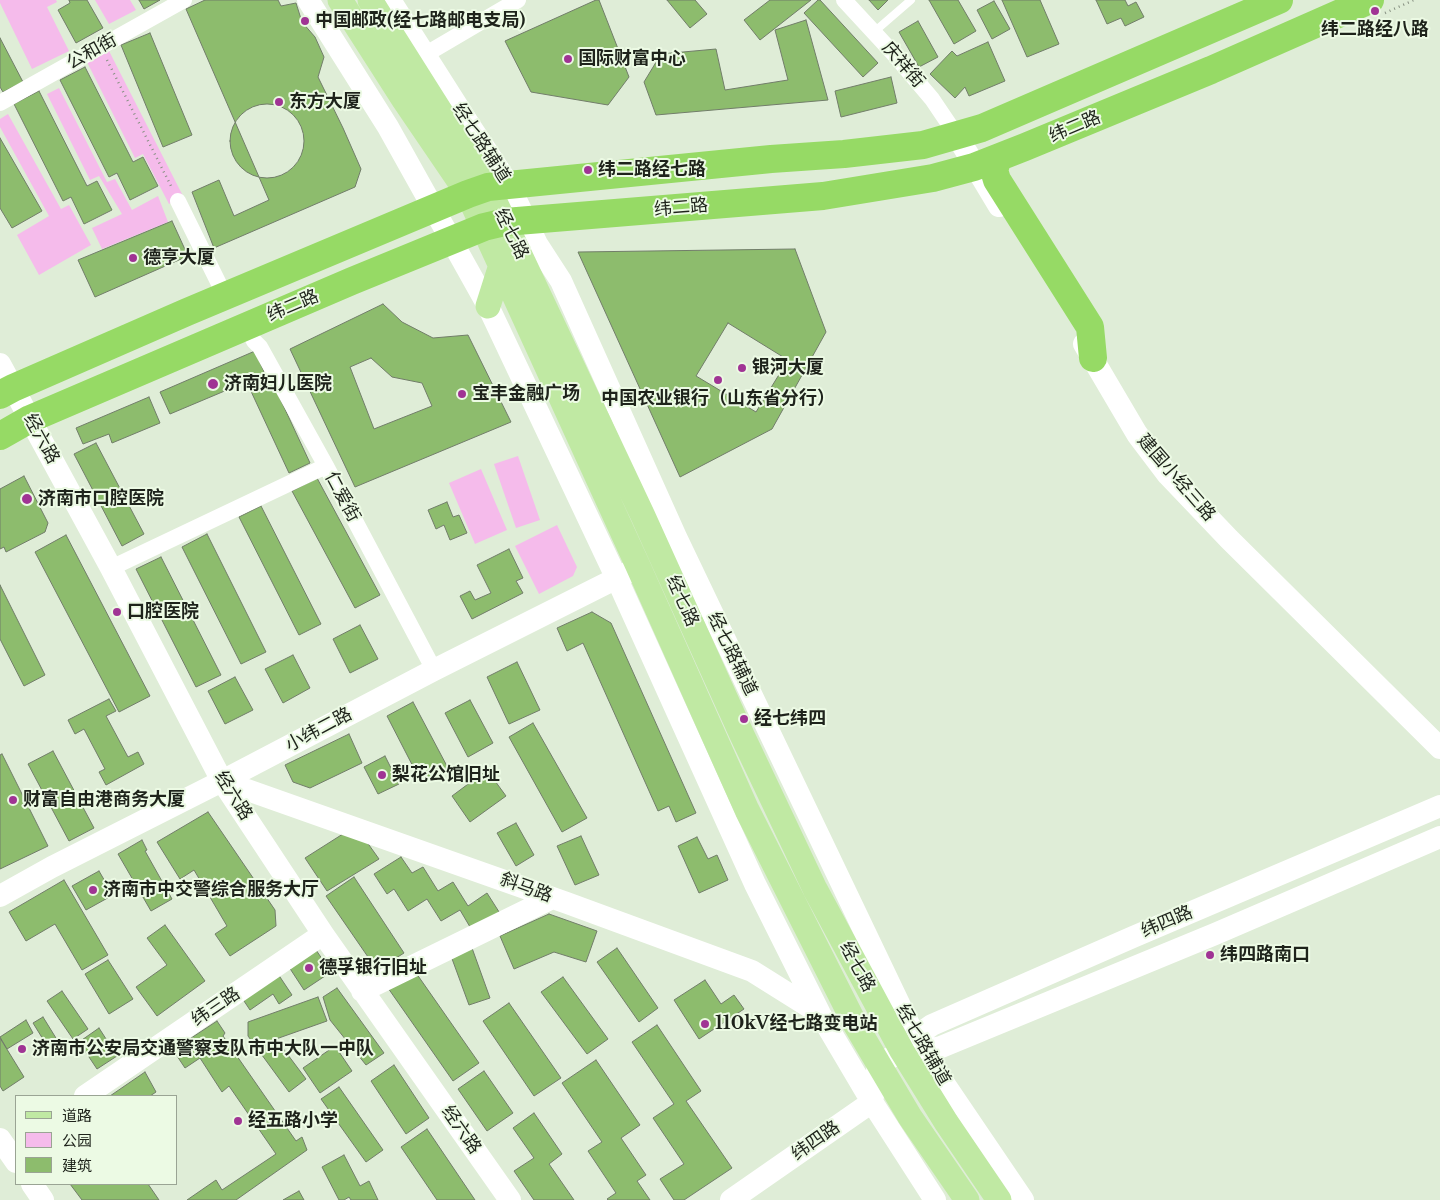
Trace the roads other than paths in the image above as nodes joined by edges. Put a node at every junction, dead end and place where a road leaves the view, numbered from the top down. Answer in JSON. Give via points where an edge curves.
{"nodes":[{"id":1,"x":184,"y":0,"type":"edge"},
{"id":2,"x":308,"y":0,"type":"edge"},
{"id":3,"x":340,"y":0,"type":"edge"},
{"id":4,"x":370,"y":0,"type":"edge"},
{"id":5,"x":390,"y":0,"type":"edge"},
{"id":6,"x":518,"y":0,"type":"edge"},
{"id":7,"x":844,"y":0,"type":"edge"},
{"id":8,"x":911,"y":0,"type":"edge"},
{"id":9,"x":1278,"y":0,"type":"edge"},
{"id":10,"x":1370,"y":0,"type":"edge"},
{"id":11,"x":874,"y":32,"type":"junction"},
{"id":12,"x":417,"y":59,"type":"junction"},
{"id":13,"x":0,"y":103,"type":"edge"},
{"id":14,"x":956,"y":136,"type":"junction"},
{"id":15,"x":986,"y":162,"type":"junction"},
{"id":16,"x":488,"y":189,"type":"junction"},
{"id":17,"x":178,"y":201,"type":"road end"},
{"id":18,"x":434,"y":208,"type":"junction"},
{"id":19,"x":505,"y":223,"type":"junction"},
{"id":20,"x":451,"y":241,"type":"junction"},
{"id":21,"x":501,"y":264,"type":"junction"},
{"id":22,"x":224,"y":296,"type":"junction"},
{"id":23,"x":488,"y":306,"type":"junction"},
{"id":24,"x":246,"y":326,"type":"junction"},
{"id":25,"x":1092,"y":358,"type":"joint"},
{"id":26,"x":4,"y":382,"type":"edge"},
{"id":27,"x":30,"y":419,"type":"junction"},
{"id":28,"x":0,"y":436,"type":"edge"},
{"id":29,"x":326,"y":466,"type":"junction"},
{"id":30,"x":647,"y":525,"type":"junction"},
{"id":31,"x":676,"y":537,"type":"junction"},
{"id":32,"x":638,"y":566,"type":"junction"},
{"id":33,"x":111,"y":568,"type":"junction"},
{"id":34,"x":617,"y":579,"type":"junction"},
{"id":35,"x":434,"y":670,"type":"junction"},
{"id":36,"x":1440,"y":748,"type":"edge"},
{"id":37,"x":222,"y":781,"type":"junction"},
{"id":38,"x":1440,"y":806,"type":"edge"},
{"id":39,"x":1440,"y":836,"type":"edge"},
{"id":40,"x":0,"y":896,"type":"edge"},
{"id":41,"x":552,"y":898,"type":"junction"},
{"id":42,"x":323,"y":934,"type":"junction"},
{"id":43,"x":362,"y":991,"type":"junction"},
{"id":44,"x":820,"y":1014,"type":"junction"},
{"id":45,"x":913,"y":1046,"type":"junction"},
{"id":46,"x":878,"y":1064,"type":"junction"},
{"id":47,"x":86,"y":1095,"type":"edge"},
{"id":48,"x":872,"y":1102,"type":"junction"},
{"id":49,"x":33,"y":1185,"type":"edge"},
{"id":50,"x":43,"y":1200,"type":"edge"},
{"id":51,"x":510,"y":1200,"type":"edge"},
{"id":52,"x":731,"y":1200,"type":"edge"},
{"id":53,"x":935,"y":1200,"type":"edge"},
{"id":54,"x":967,"y":1200,"type":"edge"},
{"id":55,"x":999,"y":1200,"type":"edge"},
{"id":56,"x":1023,"y":1200,"type":"edge"}],
"edges":[{"from":1,"to":13,"type":"street","name":"公和街"},
{"from":2,"to":18,"type":"street","via":[[388,127]]},
{"from":3,"to":16,"type":"main road","name":"经七路","via":[[440,151]]},
{"from":4,"to":12,"type":"main road","name":"经七路"},
{"from":5,"to":12,"type":"street"},
{"from":6,"to":12,"type":"street"},
{"from":7,"to":11,"type":"street","name":"庆祥街"},
{"from":8,"to":11,"type":"lane"},
{"from":9,"to":14,"type":"highway","name":"纬二路","via":[[1035,106]]},
{"from":10,"to":15,"type":"highway","name":"纬二路","via":[[1212,70]]},
{"from":11,"to":14,"type":"street","name":"庆祥街","via":[[932,99]]},
{"from":12,"to":16,"type":"main road","name":"经七路","via":[[466,137]]},
{"from":14,"to":15,"type":"street"},
{"from":14,"to":16,"type":"highway","name":"纬二路","via":[[923,145],[844,154]]},
{"from":15,"to":19,"type":"highway","name":"纬二路","via":[[933,178],[823,196]]},
{"from":15,"to":25,"type":"highway","via":[[994,170],[1071,310],[1090,327]]},
{"from":16,"to":18,"type":"highway","name":"纬二路"},
{"from":16,"to":19,"type":"main road","name":"经七路"},
{"from":17,"to":22,"type":"street"},
{"from":18,"to":20,"type":"street"},
{"from":18,"to":22,"type":"highway","name":"纬二路"},
{"from":19,"to":20,"type":"highway","name":"纬二路"},
{"from":19,"to":21,"type":"main road","name":"经七路"},
{"from":19,"to":30,"type":"main road","name":"经七路"},
{"from":19,"to":31,"type":"street","name":"经七路辅道","via":[[538,244],[561,281]]},
{"from":20,"to":23,"type":"street"},
{"from":20,"to":24,"type":"highway","name":"纬二路"},
{"from":21,"to":23,"type":"main road"},
{"from":21,"to":32,"type":"main road","name":"经七路"},
{"from":22,"to":26,"type":"highway","name":"纬二路"},
{"from":23,"to":34,"type":"street"},
{"from":24,"to":27,"type":"highway","name":"纬二路"},
{"from":24,"to":29,"type":"street","name":"仁爱街"},
{"from":25,"to":36,"type":"street","name":"建国小经三路","via":[[1136,434],[1168,475],[1228,539]]},
{"from":26,"to":27,"type":"street","name":"经六路"},
{"from":27,"to":28,"type":"highway","name":"纬二路"},
{"from":27,"to":33,"type":"street","name":"经六路"},
{"from":29,"to":33,"type":"street"},
{"from":29,"to":35,"type":"street","name":"仁爱街"},
{"from":30,"to":31,"type":"main road"},
{"from":30,"to":45,"type":"main road","name":"经七路","via":[[815,889]]},
{"from":31,"to":45,"type":"street","name":"经七路辅道"},
{"from":32,"to":34,"type":"street","name":"小纬二路"},
{"from":32,"to":46,"type":"main road","name":"经七路","via":[[748,810]]},
{"from":33,"to":37,"type":"street","name":"经六路"},
{"from":34,"to":35,"type":"street","name":"小纬二路"},
{"from":34,"to":44,"type":"street","via":[[755,884]]},
{"from":35,"to":37,"type":"street","name":"小纬二路"},
{"from":37,"to":40,"type":"street","name":"小纬二路"},
{"from":37,"to":41,"type":"street","name":"斜马路"},
{"from":37,"to":42,"type":"street","name":"经六路"},
{"from":38,"to":45,"type":"street","name":"纬四路","via":[[958,1014],[932,1026]]},
{"from":39,"to":45,"type":"street","name":"纬四路","via":[[942,1047]]},
{"from":41,"to":43,"type":"street"},
{"from":41,"to":44,"type":"street","name":"斜马路","via":[[752,971]]},
{"from":42,"to":43,"type":"street","name":"经六路"},
{"from":42,"to":47,"type":"street","name":"纬三路"},
{"from":43,"to":51,"type":"street","name":"经六路"},
{"from":44,"to":48,"type":"street"},
{"from":45,"to":46,"type":"street","name":"纬四路"},
{"from":45,"to":55,"type":"main road","name":"经七路","via":[[946,1122]]},
{"from":45,"to":56,"type":"street","name":"经七路辅道"},
{"from":46,"to":48,"type":"street"},
{"from":46,"to":54,"type":"main road","name":"经七路"},
{"from":48,"to":52,"type":"street","name":"纬四路"},
{"from":48,"to":53,"type":"street"},
{"from":49,"to":50,"type":"street"}]}
